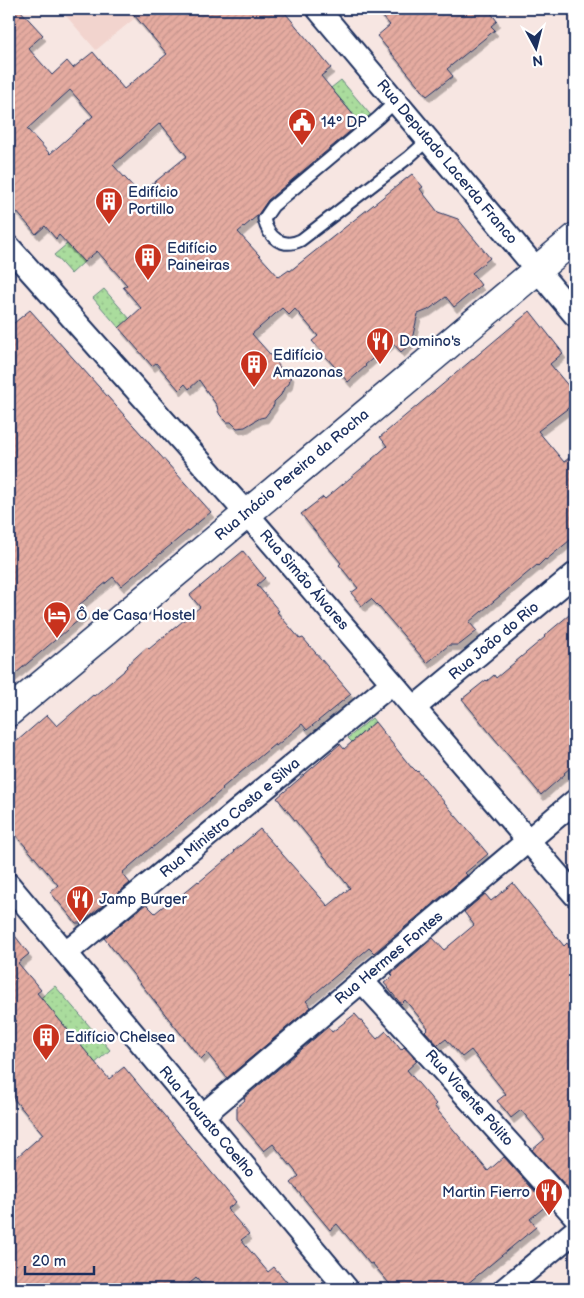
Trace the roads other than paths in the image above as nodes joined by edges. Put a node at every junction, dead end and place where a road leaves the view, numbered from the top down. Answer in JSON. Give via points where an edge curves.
{"nodes":[{"id":1,"x":318,"y":9,"type":"edge"},
{"id":2,"x":396,"y":101,"type":"junction"},
{"id":3,"x":428,"y":140,"type":"junction"},
{"id":4,"x":575,"y":238,"type":"edge"},
{"id":5,"x":9,"y":247,"type":"edge"},
{"id":6,"x":537,"y":269,"type":"junction"},
{"id":7,"x":575,"y":315,"type":"edge"},
{"id":8,"x":247,"y":514,"type":"junction"},
{"id":9,"x":575,"y":574,"type":"edge"},
{"id":10,"x":392,"y":683,"type":"junction"},
{"id":11,"x":414,"y":708,"type":"junction"},
{"id":12,"x":9,"y":712,"type":"edge"},
{"id":13,"x":575,"y":801,"type":"edge"},
{"id":14,"x":528,"y":840,"type":"junction"},
{"id":15,"x":9,"y":885,"type":"edge"},
{"id":16,"x":575,"y":895,"type":"edge"},
{"id":17,"x":66,"y":953,"type":"junction"},
{"id":18,"x":362,"y":981,"type":"junction"},
{"id":19,"x":202,"y":1116,"type":"junction"},
{"id":20,"x":575,"y":1216,"type":"edge"},
{"id":21,"x":575,"y":1231,"type":"edge"},
{"id":22,"x":347,"y":1289,"type":"edge"},
{"id":23,"x":505,"y":1289,"type":"edge"}],
"edges":[{"from":1,"to":2,"type":"street","name":"Rua Deputado Lacerda Franco"},
{"from":2,"to":3,"type":"street","name":"Rua Deputado Lacerda Franco"},
{"from":2,"to":3,"type":"lane","via":[[273,206],[264,219],[268,231],[279,242],[296,243]]},
{"from":3,"to":6,"type":"street","name":"Rua Deputado Lacerda Franco"},
{"from":4,"to":6,"type":"street","name":"Rua Inácio Pereira da Rocha"},
{"from":5,"to":8,"type":"street","name":"Rua Simão Álvares"},
{"from":6,"to":7,"type":"street","name":"Rua Deputado Lacerda Franco"},
{"from":6,"to":8,"type":"street","name":"Rua Inácio Pereira da Rocha"},
{"from":8,"to":10,"type":"street","name":"Rua Simão Álvares"},
{"from":8,"to":12,"type":"street","name":"Rua Inácio Pereira da Rocha"},
{"from":9,"to":11,"type":"street","name":"Rua João do Rio"},
{"from":10,"to":11,"type":"street","name":"Rua Simão Álvares"},
{"from":10,"to":17,"type":"street","name":"Rua Ministro Costa e Silva"},
{"from":11,"to":14,"type":"street","name":"Rua Simão Álvares"},
{"from":13,"to":14,"type":"street","name":"Rua Hermes Fontes"},
{"from":14,"to":16,"type":"street","name":"Rua Simão Álvares"},
{"from":14,"to":18,"type":"street","name":"Rua Hermes Fontes"},
{"from":15,"to":17,"type":"street","name":"Rua Mourato Coelho"},
{"from":17,"to":19,"type":"street","name":"Rua Mourato Coelho"},
{"from":18,"to":19,"type":"street","name":"Rua Hermes Fontes"},
{"from":18,"to":20,"type":"street","name":"Rua Vicente Pólito"},
{"from":19,"to":22,"type":"street","name":"Rua Mourato Coelho"},
{"from":21,"to":23,"type":"street"}]}
